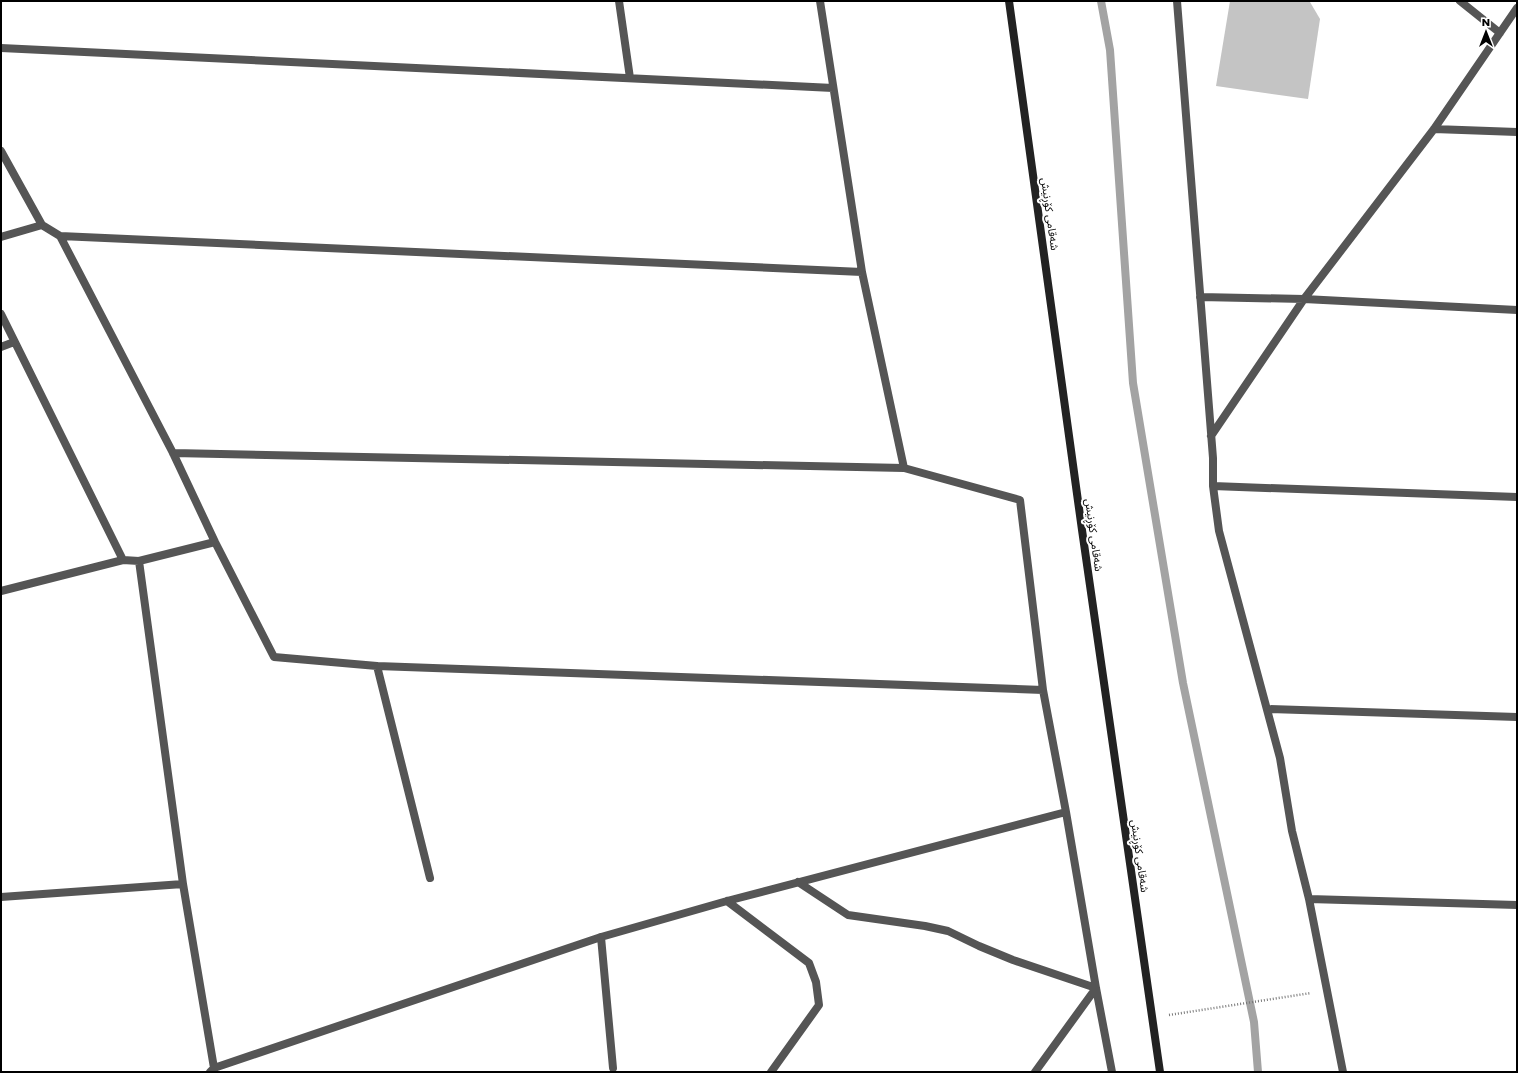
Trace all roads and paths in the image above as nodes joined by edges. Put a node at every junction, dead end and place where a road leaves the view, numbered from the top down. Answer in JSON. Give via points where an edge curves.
{"nodes":[{"id":1,"x":619,"y":1,"type":"edge"},
{"id":2,"x":820,"y":1,"type":"edge"},
{"id":3,"x":1009,"y":1,"type":"edge"},
{"id":4,"x":1177,"y":1,"type":"edge"},
{"id":5,"x":1460,"y":1,"type":"edge"},
{"id":6,"x":1517,"y":8,"type":"edge"},
{"id":7,"x":1500,"y":33,"type":"junction"},
{"id":8,"x":1,"y":48,"type":"edge"},
{"id":9,"x":630,"y":78,"type":"junction"},
{"id":10,"x":833,"y":88,"type":"junction"},
{"id":11,"x":1434,"y":129,"type":"junction"},
{"id":12,"x":1517,"y":132,"type":"edge"},
{"id":13,"x":1,"y":151,"type":"edge"},
{"id":14,"x":42,"y":225,"type":"junction"},
{"id":15,"x":60,"y":236,"type":"junction"},
{"id":16,"x":1,"y":237,"type":"edge"},
{"id":17,"x":862,"y":272,"type":"junction"},
{"id":18,"x":1200,"y":297,"type":"junction"},
{"id":19,"x":1304,"y":299,"type":"junction"},
{"id":20,"x":1517,"y":310,"type":"edge"},
{"id":21,"x":1,"y":314,"type":"edge"},
{"id":22,"x":14,"y":342,"type":"junction"},
{"id":23,"x":1,"y":347,"type":"edge"},
{"id":24,"x":1211,"y":436,"type":"junction"},
{"id":25,"x":173,"y":452,"type":"junction"},
{"id":26,"x":904,"y":468,"type":"junction"},
{"id":27,"x":1213,"y":486,"type":"junction"},
{"id":28,"x":1517,"y":497,"type":"edge"},
{"id":29,"x":215,"y":542,"type":"junction"},
{"id":30,"x":123,"y":560,"type":"junction"},
{"id":31,"x":139,"y":561,"type":"junction"},
{"id":32,"x":1,"y":591,"type":"edge"},
{"id":33,"x":377,"y":666,"type":"junction"},
{"id":34,"x":1043,"y":690,"type":"junction"},
{"id":35,"x":1266,"y":709,"type":"junction"},
{"id":36,"x":1517,"y":717,"type":"edge"},
{"id":37,"x":1066,"y":812,"type":"junction"},
{"id":38,"x":430,"y":878,"type":"dead end"},
{"id":39,"x":798,"y":882,"type":"junction"},
{"id":40,"x":183,"y":884,"type":"junction"},
{"id":41,"x":1,"y":897,"type":"edge"},
{"id":42,"x":1309,"y":899,"type":"junction"},
{"id":43,"x":727,"y":901,"type":"junction"},
{"id":44,"x":1517,"y":906,"type":"edge"},
{"id":45,"x":601,"y":938,"type":"junction"},
{"id":46,"x":1096,"y":988,"type":"junction"},
{"id":47,"x":1327,"y":990,"type":"junction"},
{"id":48,"x":1152,"y":1017,"type":"junction"},
{"id":49,"x":613,"y":1068,"type":"dead end"},
{"id":50,"x":212,"y":1070,"type":"edge"},
{"id":51,"x":771,"y":1072,"type":"edge"},
{"id":52,"x":1035,"y":1072,"type":"edge"},
{"id":53,"x":1112,"y":1072,"type":"edge"},
{"id":54,"x":1160,"y":1072,"type":"edge"},
{"id":55,"x":1343,"y":1072,"type":"edge"}],
"edges":[{"from":1,"to":9,"type":"street"},
{"from":2,"to":10,"type":"street"},
{"from":3,"to":48,"type":"main road","name":"شەقامی کۆڕنیش"},
{"from":4,"to":18,"type":"street"},
{"from":5,"to":7,"type":"street"},
{"from":6,"to":7,"type":"street"},
{"from":7,"to":11,"type":"street"},
{"from":8,"to":9,"type":"street"},
{"from":9,"to":10,"type":"street"},
{"from":10,"to":17,"type":"street"},
{"from":11,"to":12,"type":"street"},
{"from":11,"to":19,"type":"street"},
{"from":13,"to":14,"type":"street"},
{"from":14,"to":15,"type":"street"},
{"from":14,"to":16,"type":"street"},
{"from":15,"to":17,"type":"street"},
{"from":15,"to":25,"type":"street"},
{"from":17,"to":26,"type":"street"},
{"from":18,"to":19,"type":"street"},
{"from":18,"to":24,"type":"street"},
{"from":19,"to":20,"type":"street"},
{"from":19,"to":24,"type":"street"},
{"from":21,"to":22,"type":"street"},
{"from":22,"to":23,"type":"street"},
{"from":22,"to":30,"type":"street"},
{"from":24,"to":27,"type":"street"},
{"from":25,"to":26,"type":"street"},
{"from":25,"to":29,"type":"street"},
{"from":26,"to":34,"type":"street","via":[[1020,500]]},
{"from":27,"to":28,"type":"street"},
{"from":27,"to":35,"type":"street","via":[[1219,531]]},
{"from":29,"to":31,"type":"street"},
{"from":29,"to":33,"type":"street","via":[[274,657]]},
{"from":30,"to":31,"type":"street"},
{"from":30,"to":32,"type":"street"},
{"from":31,"to":40,"type":"street"},
{"from":33,"to":34,"type":"street"},
{"from":33,"to":38,"type":"street"},
{"from":34,"to":37,"type":"street"},
{"from":35,"to":36,"type":"street"},
{"from":35,"to":42,"type":"street","via":[[1280,758],[1292,831]]},
{"from":37,"to":39,"type":"street"},
{"from":37,"to":46,"type":"street"},
{"from":39,"to":43,"type":"street"},
{"from":39,"to":46,"type":"street","via":[[848,915],[948,931],[1013,960]]},
{"from":40,"to":41,"type":"street"},
{"from":40,"to":50,"type":"street"},
{"from":42,"to":44,"type":"street"},
{"from":42,"to":47,"type":"street"},
{"from":43,"to":45,"type":"street"},
{"from":43,"to":51,"type":"street","via":[[809,963],[816,982],[819,1005]]},
{"from":45,"to":49,"type":"street"},
{"from":45,"to":50,"type":"street"},
{"from":46,"to":52,"type":"street"},
{"from":46,"to":53,"type":"street"},
{"from":47,"to":48,"type":"path"},
{"from":47,"to":55,"type":"street"},
{"from":48,"to":54,"type":"main road","name":"شەقامی کۆڕنیش"}]}
